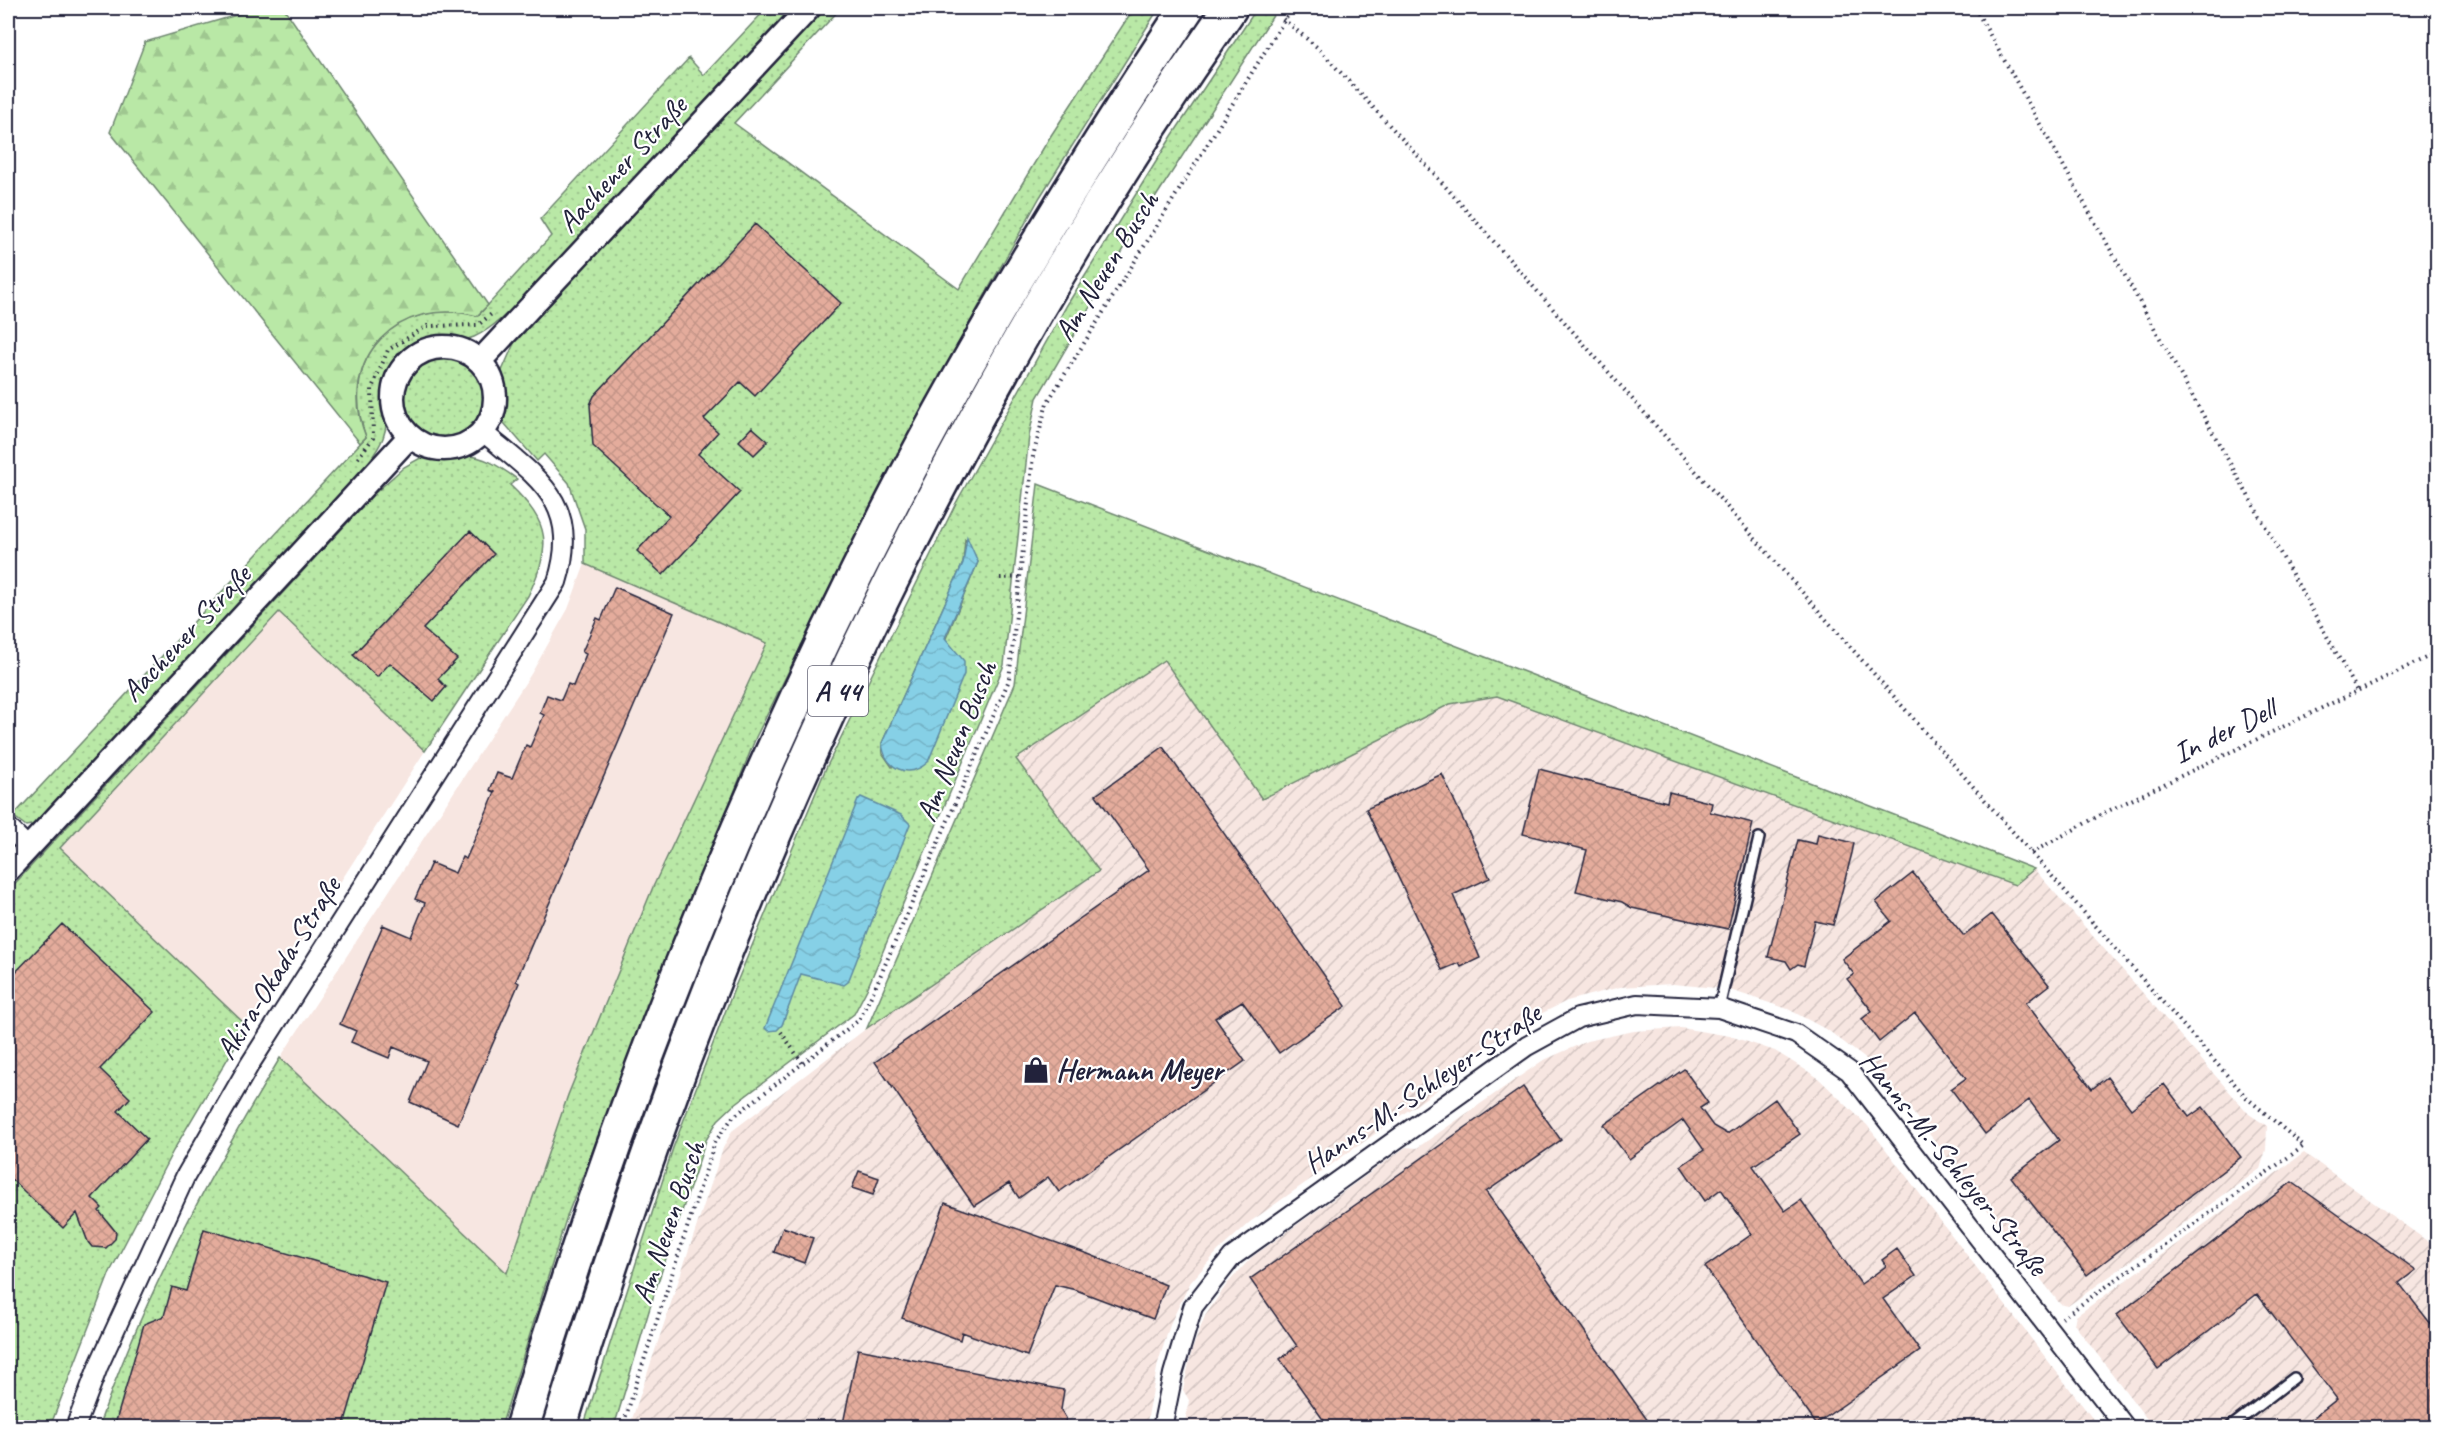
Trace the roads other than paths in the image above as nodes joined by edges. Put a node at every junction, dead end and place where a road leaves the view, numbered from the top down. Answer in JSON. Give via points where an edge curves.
{"nodes":[{"id":1,"x":809,"y":8,"type":"edge"},
{"id":2,"x":1187,"y":8,"type":"edge"},
{"id":3,"x":1230,"y":8,"type":"edge"},
{"id":4,"x":480,"y":361,"type":"junction"},
{"id":5,"x":483,"y":432,"type":"junction"},
{"id":6,"x":409,"y":436,"type":"junction"},
{"id":7,"x":8,"y":826,"type":"edge"},
{"id":8,"x":1759,"y":838,"type":"dead end"},
{"id":9,"x":28,"y":847,"type":"junction"},
{"id":10,"x":8,"y":870,"type":"edge"},
{"id":11,"x":1719,"y":1008,"type":"junction"},
{"id":12,"x":2294,"y":1377,"type":"dead end"},
{"id":13,"x":75,"y":1428,"type":"edge"},
{"id":14,"x":522,"y":1428,"type":"edge"},
{"id":15,"x":559,"y":1428,"type":"edge"},
{"id":16,"x":1162,"y":1428,"type":"edge"},
{"id":17,"x":2126,"y":1428,"type":"edge"},
{"id":18,"x":2229,"y":1428,"type":"edge"}],
"edges":[{"from":1,"to":4,"type":"street","name":"Aachener Straße"},
{"from":2,"to":14,"type":"highway","number":"A 44","via":[[1075,180],[975,350],[893,501],[803,683],[721,869],[649,1050],[583,1237]]},
{"from":3,"to":15,"type":"highway","number":"A 44","via":[[1120,175],[1000,376],[921,523],[821,726],[687,1048],[627,1215]]},
{"from":4,"to":5,"type":"street","via":[[495,388],[492,419]]},
{"from":4,"to":6,"type":"street","via":[[447,346],[413,357],[400,370],[393,386],[392,405]]},
{"from":5,"to":6,"type":"street","via":[[471,443],[447,449],[423,445]]},
{"from":5,"to":13,"type":"street","name":"Akira-Okada-Straße","via":[[544,484],[556,501],[562,519],[564,558],[557,582],[250,1064],[185,1177],[98,1367]]},
{"from":6,"to":9,"type":"street","name":"Aachener Straße"},
{"from":7,"to":9,"type":"street"},
{"from":8,"to":11,"type":"lane"},
{"from":9,"to":10,"type":"street","name":"Aachener Straße"},
{"from":11,"to":16,"type":"street","name":"Hanns-M.-Schleyer-Straße","via":[[1637,1004],[1578,1018],[1527,1046],[1232,1257],[1193,1307]]},
{"from":11,"to":17,"type":"street","name":"Hanns-M.-Schleyer-Straße","via":[[1796,1034],[1849,1071]]},
{"from":12,"to":18,"type":"lane"}]}
